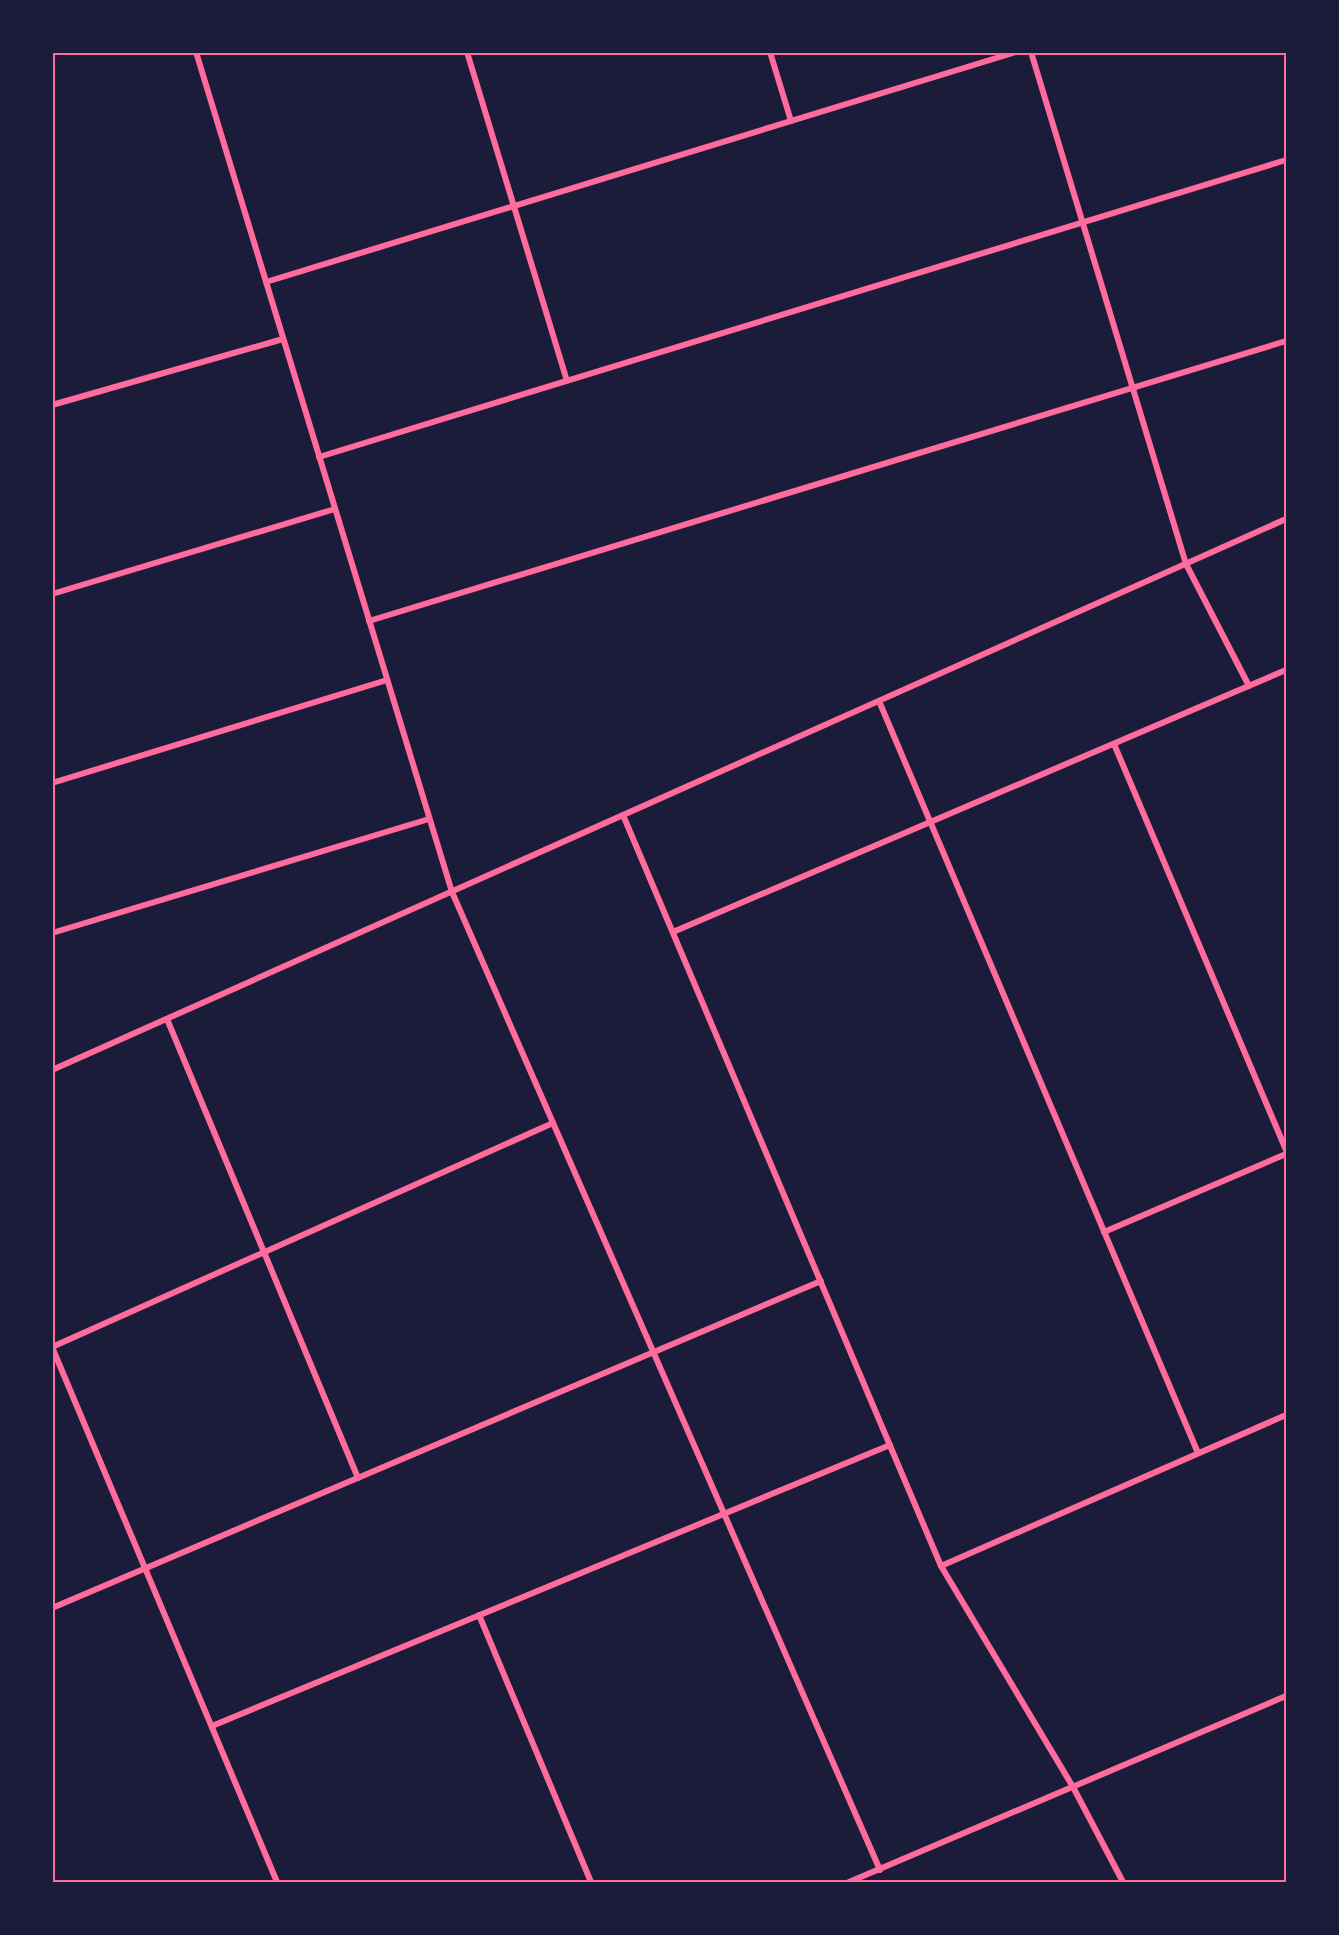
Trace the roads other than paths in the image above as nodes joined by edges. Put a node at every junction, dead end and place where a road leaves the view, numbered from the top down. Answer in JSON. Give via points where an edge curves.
{"nodes":[{"id":1,"x":196,"y":52,"type":"edge"},
{"id":2,"x":467,"y":52,"type":"edge"},
{"id":3,"x":770,"y":52,"type":"edge"},
{"id":4,"x":1016,"y":52,"type":"edge"},
{"id":5,"x":1031,"y":52,"type":"edge"},
{"id":6,"x":791,"y":121,"type":"junction"},
{"id":7,"x":1287,"y":160,"type":"edge"},
{"id":8,"x":514,"y":206,"type":"junction"},
{"id":9,"x":1083,"y":223,"type":"junction"},
{"id":10,"x":266,"y":282,"type":"junction"},
{"id":11,"x":284,"y":339,"type":"junction"},
{"id":12,"x":1287,"y":341,"type":"edge"},
{"id":13,"x":567,"y":381,"type":"junction"},
{"id":14,"x":1133,"y":388,"type":"junction"},
{"id":15,"x":52,"y":405,"type":"edge"},
{"id":16,"x":319,"y":457,"type":"junction"},
{"id":17,"x":335,"y":509,"type":"junction"},
{"id":18,"x":1287,"y":519,"type":"edge"},
{"id":19,"x":1186,"y":564,"type":"junction"},
{"id":20,"x":52,"y":594,"type":"edge"},
{"id":21,"x":369,"y":621,"type":"junction"},
{"id":22,"x":1287,"y":670,"type":"edge"},
{"id":23,"x":387,"y":680,"type":"junction"},
{"id":24,"x":1249,"y":686,"type":"junction"},
{"id":25,"x":879,"y":701,"type":"junction"},
{"id":26,"x":1114,"y":744,"type":"junction"},
{"id":27,"x":52,"y":783,"type":"edge"},
{"id":28,"x":623,"y":815,"type":"junction"},
{"id":29,"x":429,"y":819,"type":"junction"},
{"id":30,"x":930,"y":822,"type":"junction"},
{"id":31,"x":452,"y":892,"type":"junction"},
{"id":32,"x":673,"y":932,"type":"junction"},
{"id":33,"x":52,"y":933,"type":"edge"},
{"id":34,"x":167,"y":1019,"type":"junction"},
{"id":35,"x":52,"y":1070,"type":"edge"},
{"id":36,"x":553,"y":1123,"type":"junction"},
{"id":37,"x":1287,"y":1152,"type":"edge"},
{"id":38,"x":1104,"y":1232,"type":"junction"},
{"id":39,"x":264,"y":1252,"type":"junction"},
{"id":40,"x":821,"y":1281,"type":"junction"},
{"id":41,"x":52,"y":1347,"type":"edge"},
{"id":42,"x":654,"y":1353,"type":"junction"},
{"id":43,"x":1287,"y":1415,"type":"edge"},
{"id":44,"x":890,"y":1445,"type":"junction"},
{"id":45,"x":1198,"y":1453,"type":"junction"},
{"id":46,"x":358,"y":1478,"type":"junction"},
{"id":47,"x":724,"y":1514,"type":"junction"},
{"id":48,"x":941,"y":1566,"type":"junction"},
{"id":49,"x":146,"y":1569,"type":"junction"},
{"id":50,"x":52,"y":1608,"type":"edge"},
{"id":51,"x":479,"y":1615,"type":"junction"},
{"id":52,"x":1287,"y":1696,"type":"edge"},
{"id":53,"x":212,"y":1726,"type":"junction"},
{"id":54,"x":1072,"y":1787,"type":"junction"},
{"id":55,"x":880,"y":1870,"type":"junction"},
{"id":56,"x":278,"y":1882,"type":"edge"},
{"id":57,"x":591,"y":1882,"type":"edge"},
{"id":58,"x":849,"y":1882,"type":"edge"},
{"id":59,"x":1123,"y":1882,"type":"edge"}],
"edges":[{"from":1,"to":10,"type":"street"},
{"from":2,"to":8,"type":"street"},
{"from":3,"to":6,"type":"street"},
{"from":4,"to":6,"type":"street"},
{"from":5,"to":9,"type":"street"},
{"from":6,"to":8,"type":"street"},
{"from":7,"to":9,"type":"street"},
{"from":8,"to":10,"type":"street"},
{"from":8,"to":13,"type":"street"},
{"from":9,"to":13,"type":"street"},
{"from":9,"to":14,"type":"street"},
{"from":10,"to":11,"type":"street"},
{"from":11,"to":15,"type":"street"},
{"from":11,"to":16,"type":"street"},
{"from":12,"to":14,"type":"street"},
{"from":13,"to":16,"type":"street"},
{"from":14,"to":19,"type":"street"},
{"from":14,"to":21,"type":"street"},
{"from":16,"to":17,"type":"street"},
{"from":17,"to":20,"type":"street"},
{"from":17,"to":21,"type":"street"},
{"from":18,"to":19,"type":"street"},
{"from":19,"to":24,"type":"street"},
{"from":19,"to":25,"type":"street"},
{"from":21,"to":23,"type":"street"},
{"from":22,"to":24,"type":"street"},
{"from":23,"to":27,"type":"street"},
{"from":23,"to":29,"type":"street"},
{"from":24,"to":26,"type":"street"},
{"from":25,"to":28,"type":"street"},
{"from":25,"to":30,"type":"street"},
{"from":26,"to":30,"type":"street"},
{"from":26,"to":37,"type":"street"},
{"from":28,"to":31,"type":"street"},
{"from":28,"to":32,"type":"street"},
{"from":29,"to":31,"type":"street"},
{"from":29,"to":33,"type":"street"},
{"from":30,"to":32,"type":"street"},
{"from":30,"to":38,"type":"street"},
{"from":31,"to":34,"type":"street"},
{"from":31,"to":36,"type":"street"},
{"from":32,"to":40,"type":"street"},
{"from":34,"to":35,"type":"street"},
{"from":34,"to":39,"type":"street"},
{"from":36,"to":39,"type":"street"},
{"from":36,"to":42,"type":"street"},
{"from":37,"to":38,"type":"street"},
{"from":38,"to":45,"type":"street"},
{"from":39,"to":41,"type":"street"},
{"from":39,"to":46,"type":"street"},
{"from":40,"to":42,"type":"street"},
{"from":40,"to":44,"type":"street"},
{"from":41,"to":49,"type":"street"},
{"from":42,"to":46,"type":"street"},
{"from":42,"to":47,"type":"street"},
{"from":43,"to":45,"type":"street"},
{"from":44,"to":47,"type":"street"},
{"from":44,"to":48,"type":"street"},
{"from":45,"to":48,"type":"street"},
{"from":46,"to":49,"type":"street"},
{"from":47,"to":51,"type":"street"},
{"from":47,"to":55,"type":"street"},
{"from":48,"to":54,"type":"street"},
{"from":49,"to":50,"type":"street"},
{"from":49,"to":53,"type":"street"},
{"from":51,"to":53,"type":"street"},
{"from":51,"to":57,"type":"street"},
{"from":52,"to":54,"type":"street"},
{"from":53,"to":56,"type":"street"},
{"from":54,"to":55,"type":"street"},
{"from":54,"to":59,"type":"street"},
{"from":55,"to":58,"type":"street"}]}
